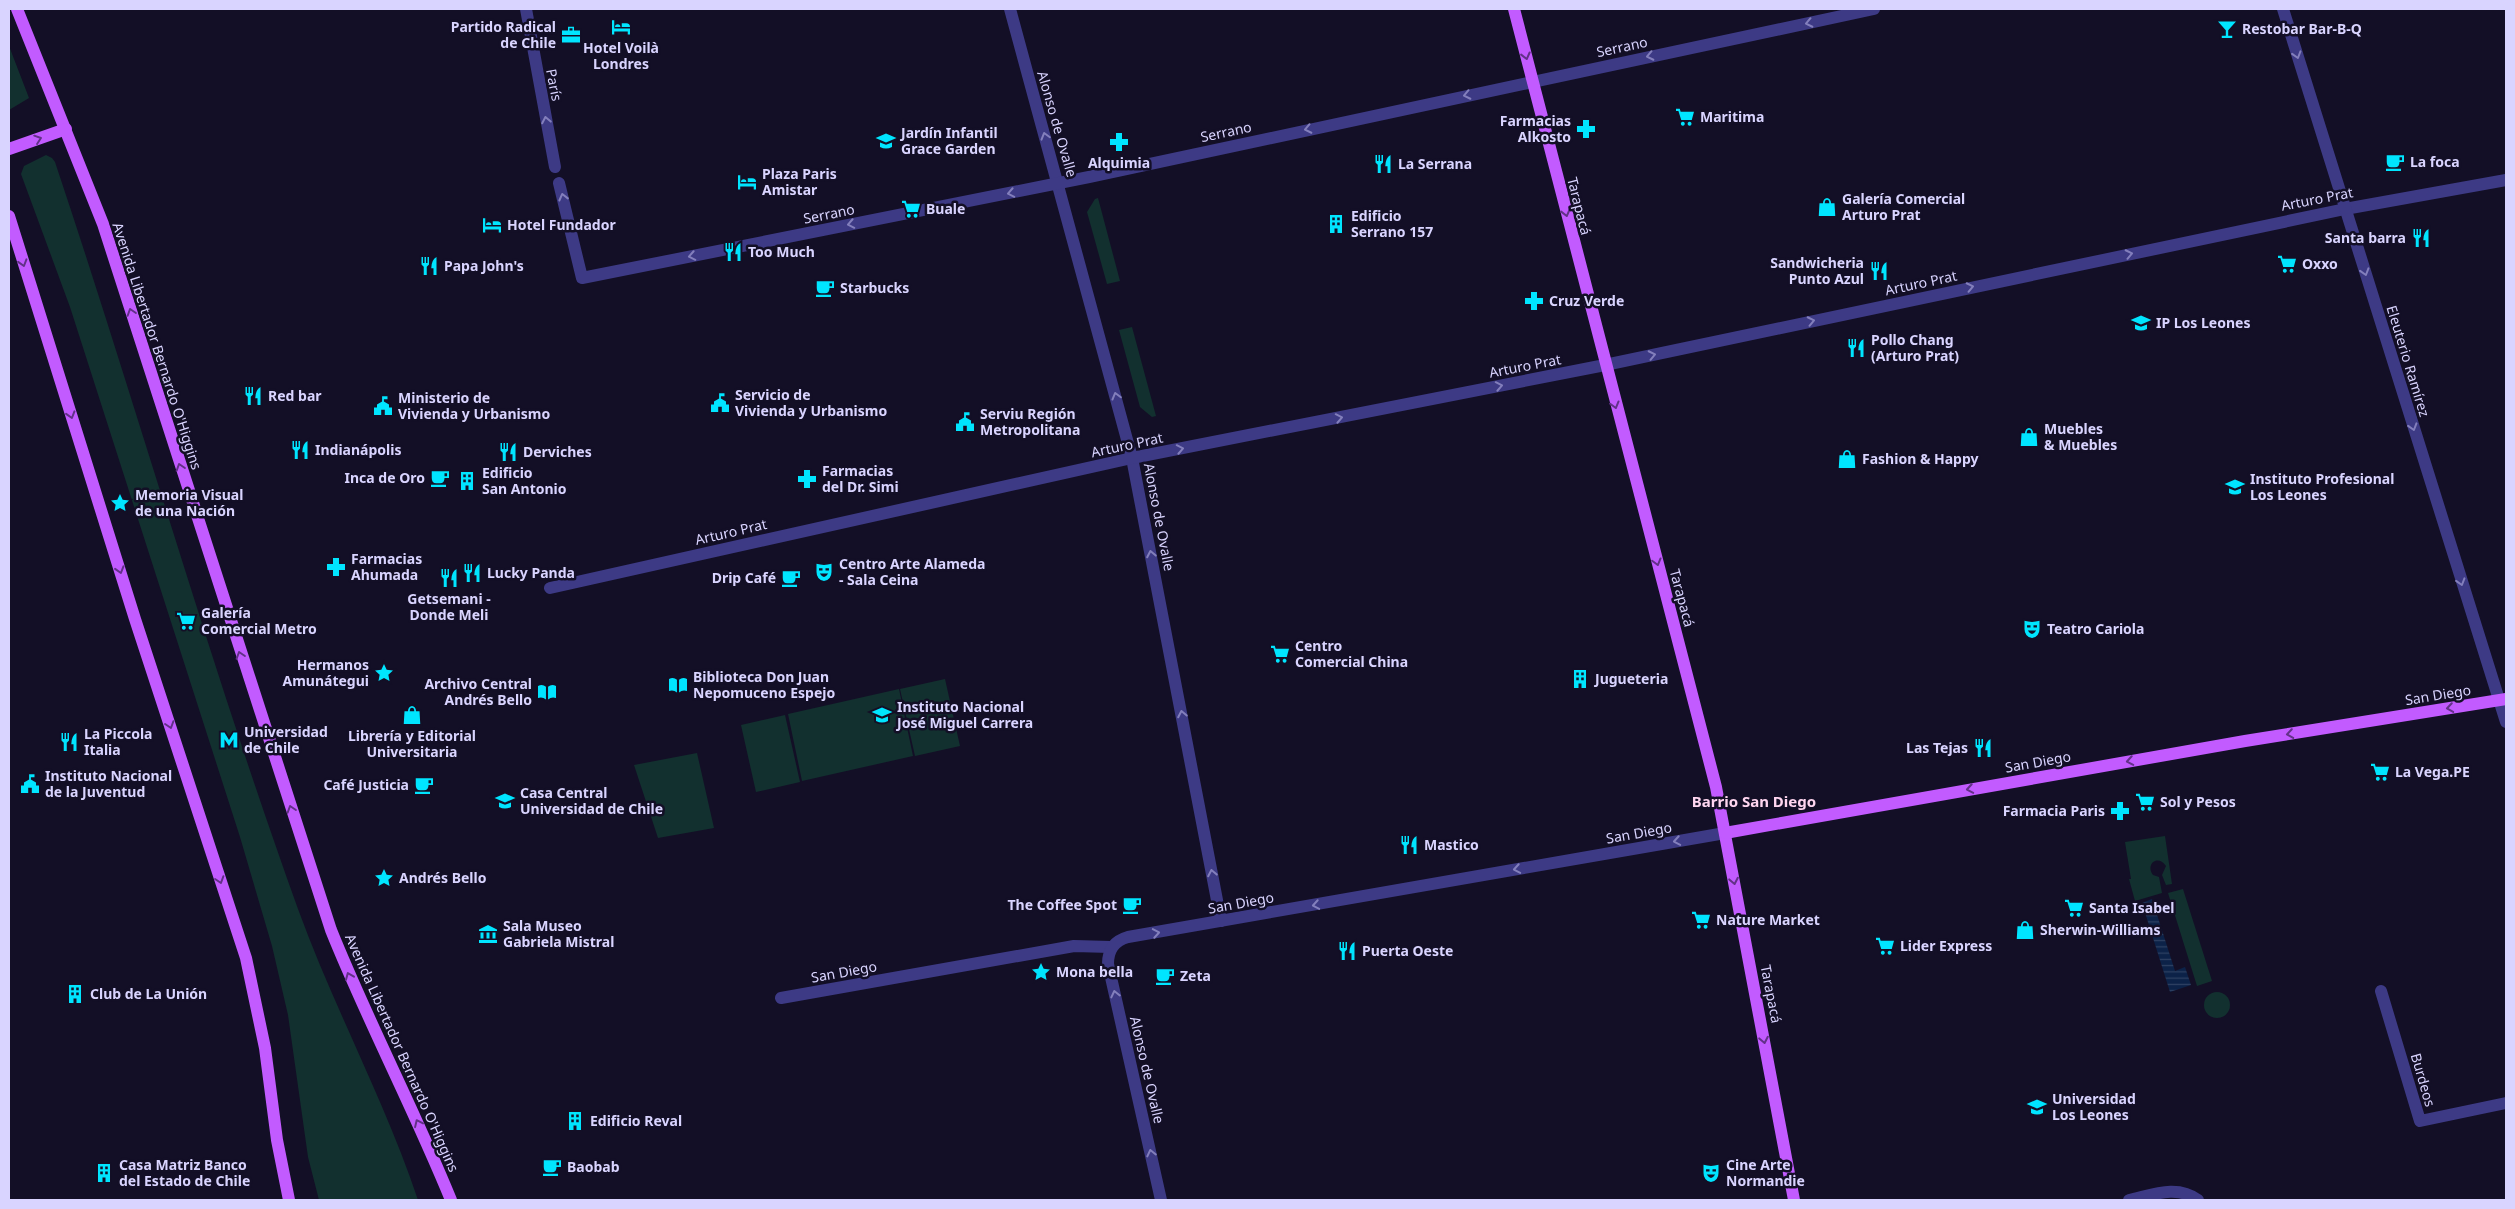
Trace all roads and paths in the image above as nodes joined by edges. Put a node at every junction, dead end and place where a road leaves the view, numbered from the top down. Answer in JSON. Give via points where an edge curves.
{"nodes":[{"id":1,"x":17,"y":9,"type":"edge"},
{"id":2,"x":526,"y":9,"type":"edge"},
{"id":3,"x":1010,"y":9,"type":"edge"},
{"id":4,"x":1514,"y":9,"type":"edge"},
{"id":5,"x":1874,"y":9,"type":"edge"},
{"id":6,"x":2283,"y":9,"type":"edge"},
{"id":7,"x":1532,"y":82,"type":"junction"},
{"id":8,"x":66,"y":129,"type":"junction"},
{"id":9,"x":9,"y":149,"type":"edge"},
{"id":10,"x":555,"y":167,"type":"dead end"},
{"id":11,"x":2506,"y":180,"type":"edge"},
{"id":12,"x":559,"y":183,"type":"dead end"},
{"id":13,"x":1058,"y":183,"type":"junction"},
{"id":14,"x":2345,"y":209,"type":"junction"},
{"id":15,"x":9,"y":216,"type":"edge"},
{"id":16,"x":1605,"y":366,"type":"junction"},
{"id":17,"x":1132,"y":458,"type":"junction"},
{"id":18,"x":550,"y":588,"type":"dead end"},
{"id":19,"x":2502,"y":699,"type":"edge"},
{"id":20,"x":2506,"y":722,"type":"edge"},
{"id":21,"x":1725,"y":833,"type":"junction"},
{"id":22,"x":1221,"y":921,"type":"junction"},
{"id":23,"x":1111,"y":947,"type":"junction"},
{"id":24,"x":2381,"y":991,"type":"dead end"},
{"id":25,"x":781,"y":998,"type":"dead end"},
{"id":26,"x":2506,"y":1103,"type":"edge"},
{"id":27,"x":2194,"y":1197,"type":"edge"},
{"id":28,"x":289,"y":1200,"type":"edge"},
{"id":29,"x":451,"y":1200,"type":"edge"},
{"id":30,"x":1161,"y":1200,"type":"edge"},
{"id":31,"x":1794,"y":1200,"type":"edge"},
{"id":32,"x":2128,"y":1200,"type":"edge"}],
"edges":[{"from":1,"to":8,"type":"main road","name":"Avenida Libertador Bernardo O'Higgins"},
{"from":10,"to":2,"type":"street","name":"París","one_way":true},
{"from":13,"to":3,"type":"street","name":"Alonso de Ovalle","one_way":true},
{"from":4,"to":7,"type":"main road","name":"Tarapacá","one_way":true},
{"from":5,"to":7,"type":"street","name":"Serrano","one_way":true},
{"from":6,"to":14,"type":"street","name":"Eleuterio Ramírez","one_way":true},
{"from":7,"to":13,"type":"street","name":"Serrano","one_way":true},
{"from":7,"to":16,"type":"main road","name":"Tarapacá","one_way":true},
{"from":9,"to":8,"type":"main road","one_way":true},
{"from":29,"to":8,"type":"main road","name":"Avenida Libertador Bernardo O'Higgins","one_way":true,"via":[[331,930],[103,224]]},
{"from":11,"to":14,"type":"street","name":"Arturo Prat"},
{"from":13,"to":12,"type":"street","name":"Serrano","one_way":true,"via":[[582,278]]},
{"from":17,"to":13,"type":"street","name":"Alonso de Ovalle","one_way":true},
{"from":16,"to":14,"type":"street","name":"Arturo Prat","one_way":true},
{"from":14,"to":19,"type":"street","name":"Eleuterio Ramírez","one_way":true},
{"from":15,"to":28,"type":"main road","one_way":true,"via":[[135,619],[246,958],[265,1048]]},
{"from":17,"to":16,"type":"street","name":"Arturo Prat","one_way":true},
{"from":16,"to":21,"type":"main road","name":"Tarapacá","one_way":true,"via":[[1716,787]]},
{"from":17,"to":18,"type":"street","name":"Arturo Prat"},
{"from":22,"to":17,"type":"street","name":"Alonso de Ovalle","one_way":true},
{"from":19,"to":20,"type":"street","name":"Eleuterio Ramírez"},
{"from":19,"to":21,"type":"main road","name":"San Diego","one_way":true,"via":[[2226,744]]},
{"from":21,"to":22,"type":"street","name":"San Diego","one_way":true},
{"from":21,"to":31,"type":"main road","name":"Tarapacá","one_way":true},
{"from":23,"to":22,"type":"street","name":"San Diego","one_way":true,"via":[[1121,939]]},
{"from":23,"to":25,"type":"street","name":"San Diego","via":[[1074,946]]},
{"from":30,"to":23,"type":"street","name":"Alonso de Ovalle","one_way":true,"via":[[1108,964]]},
{"from":24,"to":26,"type":"street","name":"Burdeos","via":[[2420,1121]]},
{"from":27,"to":32,"type":"street","via":[[2170,1191]]}]}
